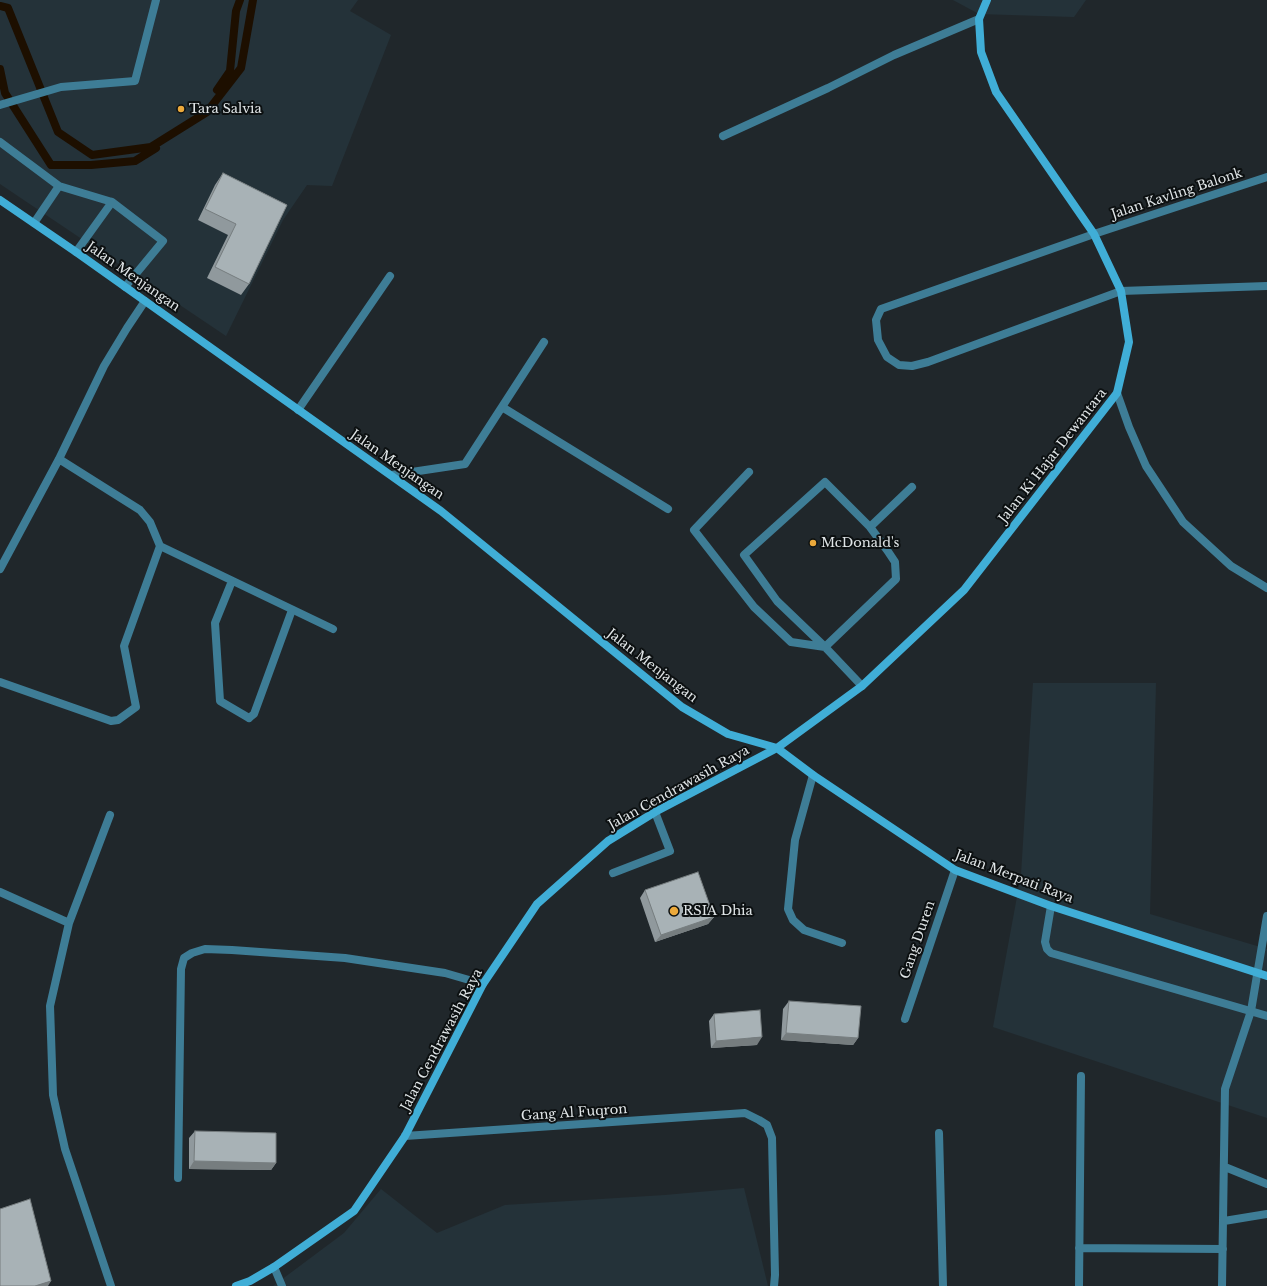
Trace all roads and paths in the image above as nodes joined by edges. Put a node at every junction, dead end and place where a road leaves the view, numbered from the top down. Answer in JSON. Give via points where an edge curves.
{"nodes":[{"id":1,"x":156,"y":0,"type":"edge"},
{"id":2,"x":987,"y":0,"type":"edge"},
{"id":3,"x":979,"y":19,"type":"junction"},
{"id":4,"x":0,"y":105,"type":"edge"},
{"id":5,"x":723,"y":136,"type":"dead end"},
{"id":6,"x":0,"y":142,"type":"edge"},
{"id":7,"x":1267,"y":178,"type":"edge"},
{"id":8,"x":59,"y":186,"type":"junction"},
{"id":9,"x":0,"y":200,"type":"edge"},
{"id":10,"x":112,"y":202,"type":"junction"},
{"id":11,"x":34,"y":223,"type":"junction"},
{"id":12,"x":1094,"y":234,"type":"junction"},
{"id":13,"x":76,"y":252,"type":"junction"},
{"id":14,"x":390,"y":276,"type":"dead end"},
{"id":15,"x":1267,"y":286,"type":"edge"},
{"id":16,"x":125,"y":287,"type":"junction"},
{"id":17,"x":1121,"y":290,"type":"junction"},
{"id":18,"x":145,"y":301,"type":"junction"},
{"id":19,"x":544,"y":342,"type":"dead end"},
{"id":20,"x":1117,"y":393,"type":"junction"},
{"id":21,"x":502,"y":407,"type":"junction"},
{"id":22,"x":298,"y":410,"type":"junction"},
{"id":23,"x":59,"y":459,"type":"junction"},
{"id":24,"x":749,"y":472,"type":"dead end"},
{"id":25,"x":392,"y":475,"type":"junction"},
{"id":26,"x":912,"y":487,"type":"dead end"},
{"id":27,"x":668,"y":509,"type":"dead end"},
{"id":28,"x":870,"y":527,"type":"junction"},
{"id":29,"x":160,"y":546,"type":"junction"},
{"id":30,"x":0,"y":569,"type":"edge"},
{"id":31,"x":232,"y":581,"type":"junction"},
{"id":32,"x":1267,"y":588,"type":"edge"},
{"id":33,"x":292,"y":610,"type":"junction"},
{"id":34,"x":333,"y":630,"type":"dead end"},
{"id":35,"x":825,"y":647,"type":"junction"},
{"id":36,"x":0,"y":682,"type":"edge"},
{"id":37,"x":862,"y":686,"type":"junction"},
{"id":38,"x":777,"y":748,"type":"junction"},
{"id":39,"x":813,"y":775,"type":"junction"},
{"id":40,"x":655,"y":812,"type":"junction"},
{"id":41,"x":110,"y":815,"type":"dead end"},
{"id":42,"x":954,"y":870,"type":"junction"},
{"id":43,"x":613,"y":873,"type":"dead end"},
{"id":44,"x":0,"y":892,"type":"edge"},
{"id":45,"x":1051,"y":906,"type":"junction"},
{"id":46,"x":1267,"y":916,"type":"edge"},
{"id":47,"x":68,"y":923,"type":"junction"},
{"id":48,"x":842,"y":943,"type":"dead end"},
{"id":49,"x":1258,"y":973,"type":"junction"},
{"id":50,"x":1267,"y":976,"type":"edge"},
{"id":51,"x":483,"y":984,"type":"junction"},
{"id":52,"x":1251,"y":1012,"type":"junction"},
{"id":53,"x":1267,"y":1016,"type":"edge"},
{"id":54,"x":905,"y":1019,"type":"dead end"},
{"id":55,"x":1081,"y":1076,"type":"dead end"},
{"id":56,"x":939,"y":1133,"type":"dead end"},
{"id":57,"x":405,"y":1136,"type":"junction"},
{"id":58,"x":1224,"y":1167,"type":"junction"},
{"id":59,"x":178,"y":1178,"type":"dead end"},
{"id":60,"x":1267,"y":1184,"type":"edge"},
{"id":61,"x":1267,"y":1214,"type":"edge"},
{"id":62,"x":1224,"y":1221,"type":"junction"},
{"id":63,"x":1080,"y":1248,"type":"junction"},
{"id":64,"x":1223,"y":1248,"type":"junction"},
{"id":65,"x":274,"y":1267,"type":"junction"},
{"id":66,"x":251,"y":1283,"type":"edge"},
{"id":67,"x":111,"y":1286,"type":"edge"},
{"id":68,"x":236,"y":1286,"type":"edge"},
{"id":69,"x":282,"y":1286,"type":"edge"},
{"id":70,"x":774,"y":1286,"type":"edge"},
{"id":71,"x":944,"y":1286,"type":"edge"},
{"id":72,"x":1079,"y":1286,"type":"edge"},
{"id":73,"x":1222,"y":1286,"type":"edge"}],
"edges":[{"from":1,"to":4,"type":"street","via":[[135,81],[61,87]]},
{"from":2,"to":3,"type":"main road","name":"Jalan Ki Hajar Dewantara"},
{"from":3,"to":5,"type":"street","via":[[894,55]]},
{"from":3,"to":12,"type":"main road","name":"Jalan Ki Hajar Dewantara","via":[[981,52],[996,92]]},
{"from":6,"to":8,"type":"street"},
{"from":7,"to":12,"type":"street","name":"Jalan Kavling Balonk"},
{"from":8,"to":10,"type":"street"},
{"from":8,"to":11,"type":"street"},
{"from":9,"to":11,"type":"main road","name":"Jalan Menjangan"},
{"from":10,"to":13,"type":"street"},
{"from":10,"to":16,"type":"street","via":[[163,241]]},
{"from":11,"to":13,"type":"main road","name":"Jalan Menjangan"},
{"from":12,"to":17,"type":"main road","name":"Jalan Ki Hajar Dewantara"},
{"from":12,"to":17,"type":"street","name":"Jalan Kavling Balonk","via":[[882,309],[876,320],[878,340],[887,357],[899,365],[912,366]]},
{"from":13,"to":16,"type":"main road","name":"Jalan Menjangan"},
{"from":14,"to":22,"type":"street"},
{"from":15,"to":17,"type":"street","name":"Jalan Kavling Balonk"},
{"from":16,"to":18,"type":"main road","name":"Jalan Menjangan"},
{"from":17,"to":20,"type":"main road","name":"Jalan Ki Hajar Dewantara","via":[[1129,342]]},
{"from":18,"to":22,"type":"main road","name":"Jalan Menjangan"},
{"from":18,"to":23,"type":"street","via":[[104,366]]},
{"from":19,"to":21,"type":"street"},
{"from":20,"to":32,"type":"street","via":[[1146,466],[1183,522],[1231,566]]},
{"from":20,"to":37,"type":"main road","name":"Jalan Ki Hajar Dewantara","via":[[964,590]]},
{"from":21,"to":25,"type":"street","via":[[465,464]]},
{"from":21,"to":27,"type":"street"},
{"from":22,"to":25,"type":"main road","name":"Jalan Menjangan"},
{"from":23,"to":29,"type":"street","via":[[140,510],[150,522]]},
{"from":23,"to":30,"type":"street"},
{"from":24,"to":35,"type":"street","via":[[694,530],[754,607],[791,642]]},
{"from":25,"to":38,"type":"main road","name":"Jalan Menjangan","via":[[441,511],[682,707],[728,734]]},
{"from":26,"to":28,"type":"street"},
{"from":28,"to":35,"type":"street","via":[[896,562],[896,579]]},
{"from":28,"to":35,"type":"street","via":[[825,482],[744,555],[777,601]]},
{"from":29,"to":31,"type":"street"},
{"from":29,"to":36,"type":"street","via":[[124,646],[136,707],[118,720],[111,721]]},
{"from":31,"to":33,"type":"street"},
{"from":31,"to":33,"type":"street","via":[[215,623],[220,701],[249,718],[254,714]]},
{"from":33,"to":34,"type":"street"},
{"from":35,"to":37,"type":"street"},
{"from":37,"to":38,"type":"main road","name":"Jalan Ki Hajar Dewantara"},
{"from":38,"to":39,"type":"main road","name":"Jalan Merpati Raya"},
{"from":38,"to":40,"type":"main road","name":"Jalan Cendrawasih Raya"},
{"from":39,"to":42,"type":"main road","name":"Jalan Merpati Raya"},
{"from":39,"to":48,"type":"street","via":[[795,840],[788,909],[793,920],[804,930]]},
{"from":40,"to":43,"type":"street","via":[[670,851]]},
{"from":40,"to":51,"type":"main road","name":"Jalan Cendrawasih Raya","via":[[608,841],[536,904]]},
{"from":41,"to":47,"type":"street"},
{"from":42,"to":45,"type":"main road","name":"Jalan Merpati Raya"},
{"from":42,"to":54,"type":"street","name":"Gang Duren"},
{"from":44,"to":47,"type":"street"},
{"from":45,"to":49,"type":"main road","name":"Jalan Merpati Raya"},
{"from":45,"to":52,"type":"street","via":[[1045,942],[1051,954]]},
{"from":46,"to":49,"type":"street"},
{"from":47,"to":67,"type":"street","via":[[50,1006],[53,1095],[65,1149]]},
{"from":49,"to":50,"type":"main road","name":"Jalan Merpati Raya"},
{"from":49,"to":52,"type":"street"},
{"from":51,"to":57,"type":"main road","name":"Jalan Cendrawasih Raya"},
{"from":51,"to":59,"type":"street","via":[[445,973],[345,958],[232,950],[205,949],[192,952],[184,958],[181,969]]},
{"from":52,"to":53,"type":"street"},
{"from":52,"to":58,"type":"street","via":[[1225,1089]]},
{"from":55,"to":63,"type":"street"},
{"from":56,"to":71,"type":"street"},
{"from":57,"to":65,"type":"main road","name":"Jalan Cendrawasih Raya","via":[[354,1211]]},
{"from":57,"to":70,"type":"street","name":"Gang Al Fuqron","via":[[745,1113],[767,1125],[772,1138]]},
{"from":58,"to":60,"type":"street"},
{"from":58,"to":62,"type":"street"},
{"from":61,"to":62,"type":"street"},
{"from":62,"to":64,"type":"street"},
{"from":63,"to":64,"type":"street"},
{"from":63,"to":72,"type":"street"},
{"from":64,"to":73,"type":"street"},
{"from":65,"to":66,"type":"main road","name":"Jalan Cendrawasih Raya"},
{"from":65,"to":69,"type":"street"},
{"from":66,"to":68,"type":"main road","name":"Jalan Cendrawasih Raya"}]}
